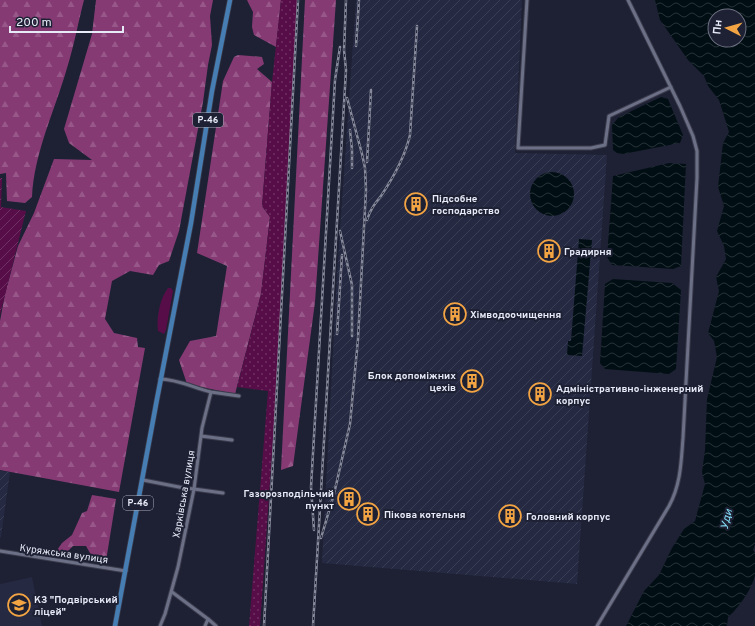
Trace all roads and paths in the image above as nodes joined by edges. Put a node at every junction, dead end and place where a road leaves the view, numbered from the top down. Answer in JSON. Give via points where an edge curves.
{"nodes":[{"id":1,"x":226,"y":0,"type":"edge"},
{"id":2,"x":230,"y":0,"type":"edge"},
{"id":3,"x":527,"y":0,"type":"edge"},
{"id":4,"x":628,"y":0,"type":"edge"},
{"id":5,"x":226,"y":18,"type":"junction"},
{"id":6,"x":671,"y":87,"type":"junction"},
{"id":7,"x":160,"y":380,"type":"junction"},
{"id":8,"x":211,"y":392,"type":"junction"},
{"id":9,"x":239,"y":396,"type":"dead end"},
{"id":10,"x":201,"y":436,"type":"junction"},
{"id":11,"x":232,"y":440,"type":"dead end"},
{"id":12,"x":142,"y":480,"type":"junction"},
{"id":13,"x":194,"y":489,"type":"junction"},
{"id":14,"x":222,"y":493,"type":"dead end"},
{"id":15,"x":0,"y":552,"type":"edge"},
{"id":16,"x":126,"y":571,"type":"junction"},
{"id":17,"x":172,"y":592,"type":"junction"},
{"id":18,"x":208,"y":619,"type":"junction"},
{"id":19,"x":115,"y":626,"type":"edge"},
{"id":20,"x":160,"y":626,"type":"edge"},
{"id":21,"x":205,"y":626,"type":"edge"},
{"id":22,"x":216,"y":626,"type":"edge"},
{"id":23,"x":597,"y":626,"type":"edge"}],
"edges":[{"from":1,"to":5,"type":"main road","number":"Р-46"},
{"from":2,"to":5,"type":"main road","number":"Р-46"},
{"from":3,"to":6,"type":"street","via":[[518,148],[591,148],[605,145],[609,116]]},
{"from":4,"to":6,"type":"street"},
{"from":5,"to":7,"type":"main road","number":"Р-46"},
{"from":6,"to":23,"type":"street","via":[[697,151],[680,473],[669,506]]},
{"from":7,"to":8,"type":"street","via":[[170,379]]},
{"from":7,"to":12,"type":"main road","number":"Р-46"},
{"from":8,"to":9,"type":"street"},
{"from":8,"to":10,"type":"street","name":"Харківська вулиця"},
{"from":10,"to":11,"type":"street"},
{"from":10,"to":13,"type":"street","name":"Харківська вулиця"},
{"from":12,"to":13,"type":"street"},
{"from":12,"to":16,"type":"main road","number":"Р-46"},
{"from":13,"to":14,"type":"street"},
{"from":13,"to":17,"type":"street","name":"Харківська вулиця"},
{"from":15,"to":16,"type":"street","name":"Куряжська вулиця"},
{"from":16,"to":19,"type":"main road","number":"Р-46"},
{"from":17,"to":18,"type":"street"},
{"from":17,"to":20,"type":"street","name":"Харківська вулиця"},
{"from":18,"to":21,"type":"street"},
{"from":18,"to":22,"type":"street"}]}
